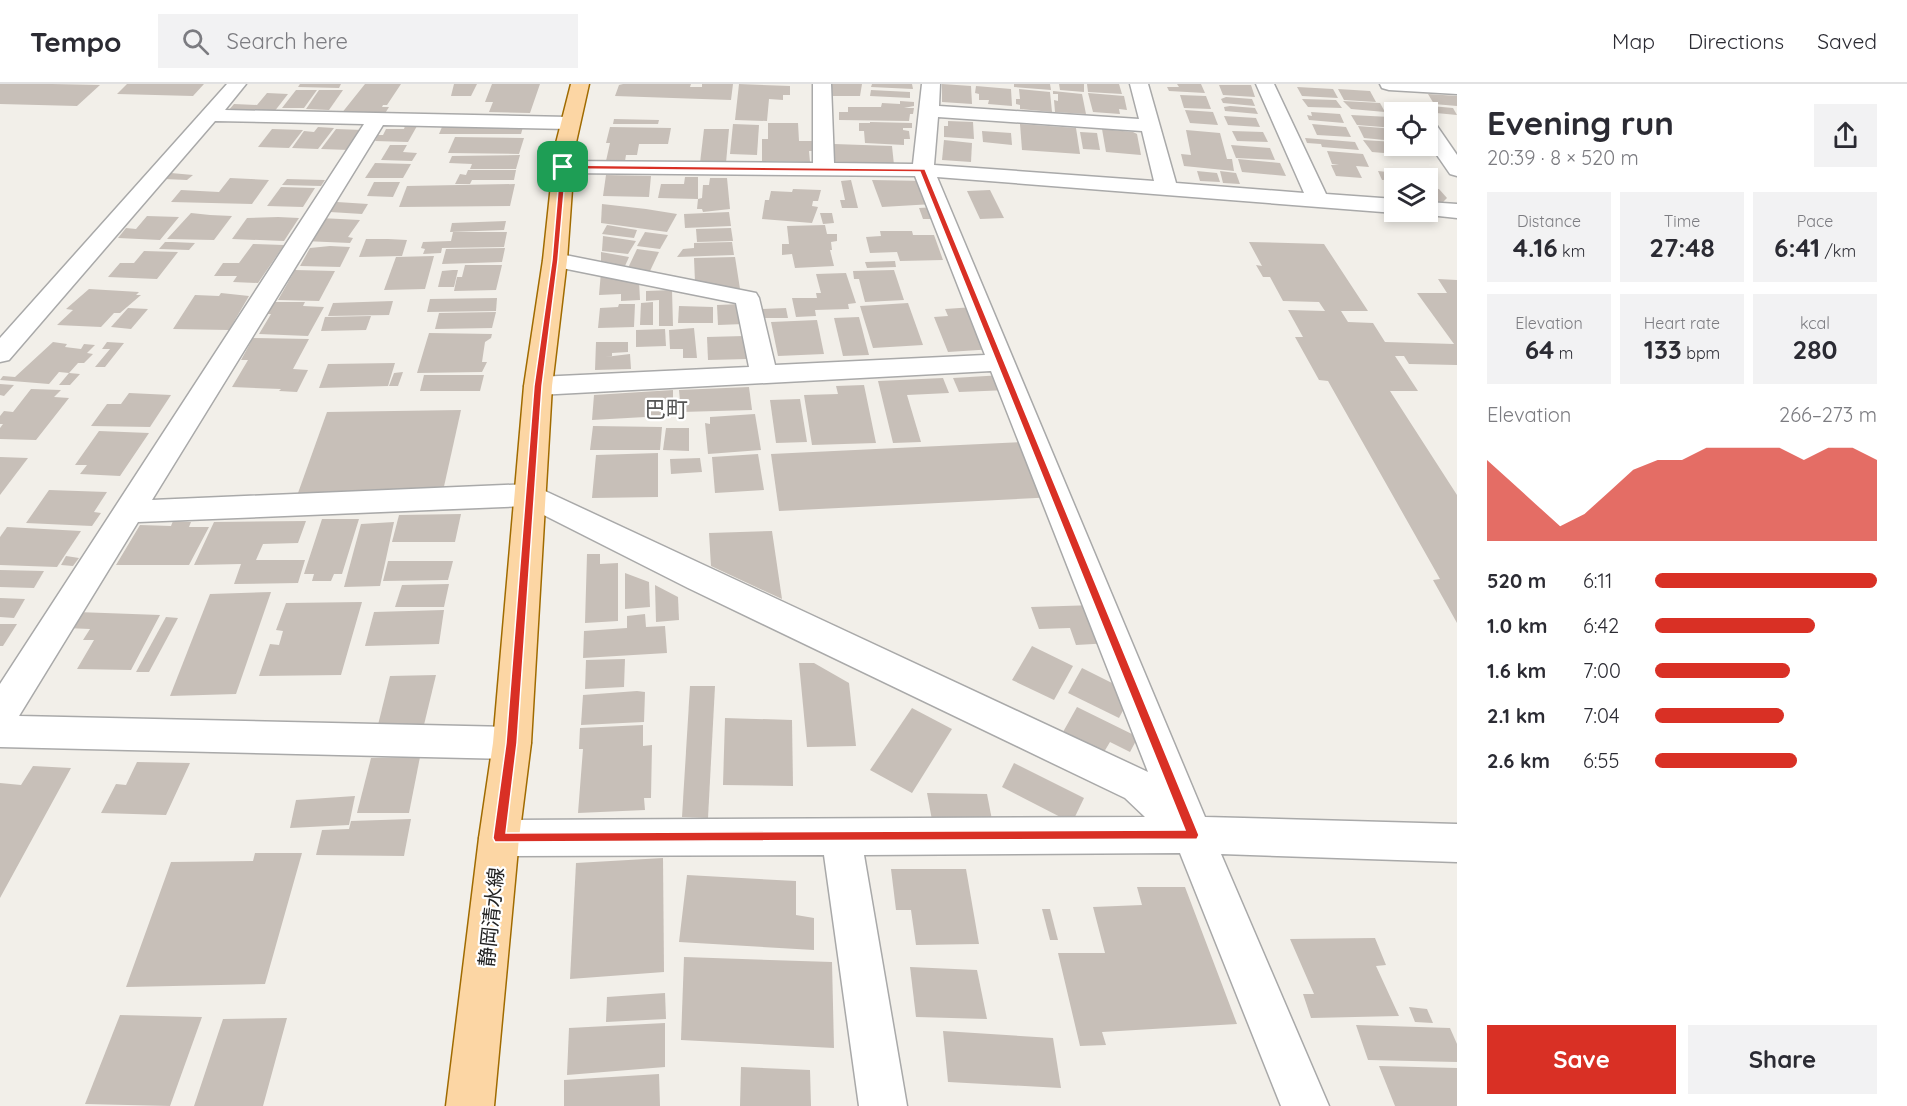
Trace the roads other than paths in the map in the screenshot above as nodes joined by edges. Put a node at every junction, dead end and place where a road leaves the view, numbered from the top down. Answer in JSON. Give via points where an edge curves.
{"nodes":[{"id":1,"x":237,"y":84,"type":"edge"},
{"id":2,"x":580,"y":84,"type":"edge"},
{"id":3,"x":822,"y":84,"type":"edge"},
{"id":4,"x":931,"y":84,"type":"edge"},
{"id":5,"x":1140,"y":84,"type":"edge"},
{"id":6,"x":1265,"y":84,"type":"edge"},
{"id":7,"x":1389,"y":84,"type":"edge"},
{"id":8,"x":1399,"y":84,"type":"edge"},
{"id":9,"x":1457,"y":88,"type":"edge"},
{"id":10,"x":1411,"y":102,"type":"edge"},
{"id":11,"x":928,"y":111,"type":"junction"},
{"id":12,"x":210,"y":114,"type":"junction"},
{"id":13,"x":377,"y":119,"type":"junction"},
{"id":14,"x":569,"y":123,"type":"junction"},
{"id":15,"x":1150,"y":126,"type":"junction"},
{"id":16,"x":1438,"y":142,"type":"edge"},
{"id":17,"x":563,"y":167,"type":"junction"},
{"id":18,"x":824,"y":170,"type":"junction"},
{"id":19,"x":923,"y":170,"type":"junction"},
{"id":20,"x":1457,"y":170,"type":"edge"},
{"id":21,"x":1167,"y":189,"type":"junction"},
{"id":22,"x":1318,"y":200,"type":"junction"},
{"id":23,"x":1384,"y":205,"type":"edge"},
{"id":24,"x":1438,"y":210,"type":"edge"},
{"id":25,"x":1457,"y":211,"type":"edge"},
{"id":26,"x":555,"y":260,"type":"junction"},
{"id":27,"x":0,"y":354,"type":"edge"},
{"id":28,"x":1001,"y":362,"type":"junction"},
{"id":29,"x":764,"y":375,"type":"junction"},
{"id":30,"x":538,"y":386,"type":"junction"},
{"id":31,"x":530,"y":495,"type":"junction"},
{"id":32,"x":127,"y":512,"type":"junction"},
{"id":33,"x":0,"y":715,"type":"edge"},
{"id":34,"x":0,"y":731,"type":"edge"},
{"id":35,"x":512,"y":743,"type":"junction"},
{"id":36,"x":1193,"y":835,"type":"junction"},
{"id":37,"x":841,"y":837,"type":"junction"},
{"id":38,"x":499,"y":838,"type":"junction"},
{"id":39,"x":1457,"y":843,"type":"edge"},
{"id":40,"x":470,"y":1106,"type":"edge"},
{"id":41,"x":883,"y":1106,"type":"edge"},
{"id":42,"x":1305,"y":1106,"type":"edge"}],
"edges":[{"from":1,"to":12,"type":"street"},
{"from":2,"to":14,"type":"main road","name":"静岡清水線"},
{"from":3,"to":18,"type":"street"},
{"from":4,"to":11,"type":"street"},
{"from":5,"to":15,"type":"street"},
{"from":6,"to":22,"type":"street"},
{"from":7,"to":8,"type":"street"},
{"from":8,"to":9,"type":"street"},
{"from":8,"to":10,"type":"street"},
{"from":11,"to":15,"type":"street"},
{"from":11,"to":19,"type":"street"},
{"from":12,"to":13,"type":"street"},
{"from":12,"to":27,"type":"street"},
{"from":13,"to":14,"type":"street"},
{"from":13,"to":32,"type":"street"},
{"from":14,"to":17,"type":"main road","name":"静岡清水線"},
{"from":15,"to":21,"type":"street"},
{"from":16,"to":20,"type":"street"},
{"from":17,"to":18,"type":"street"},
{"from":17,"to":26,"type":"main road","name":"静岡清水線"},
{"from":18,"to":19,"type":"street"},
{"from":19,"to":21,"type":"street"},
{"from":19,"to":28,"type":"street"},
{"from":21,"to":22,"type":"street"},
{"from":22,"to":23,"type":"street"},
{"from":24,"to":25,"type":"street"},
{"from":26,"to":29,"type":"street","via":[[747,298]]},
{"from":26,"to":30,"type":"main road","name":"静岡清水線"},
{"from":28,"to":29,"type":"street"},
{"from":28,"to":36,"type":"street"},
{"from":29,"to":30,"type":"street"},
{"from":30,"to":31,"type":"main road","name":"静岡清水線"},
{"from":31,"to":32,"type":"street"},
{"from":31,"to":35,"type":"main road","name":"静岡清水線"},
{"from":31,"to":36,"type":"street","via":[[1139,786]]},
{"from":32,"to":33,"type":"street"},
{"from":34,"to":35,"type":"street"},
{"from":35,"to":38,"type":"main road","name":"静岡清水線"},
{"from":36,"to":37,"type":"street"},
{"from":36,"to":39,"type":"street"},
{"from":36,"to":42,"type":"street"},
{"from":37,"to":38,"type":"street"},
{"from":37,"to":41,"type":"street"},
{"from":38,"to":40,"type":"main road","name":"静岡清水線"}]}
